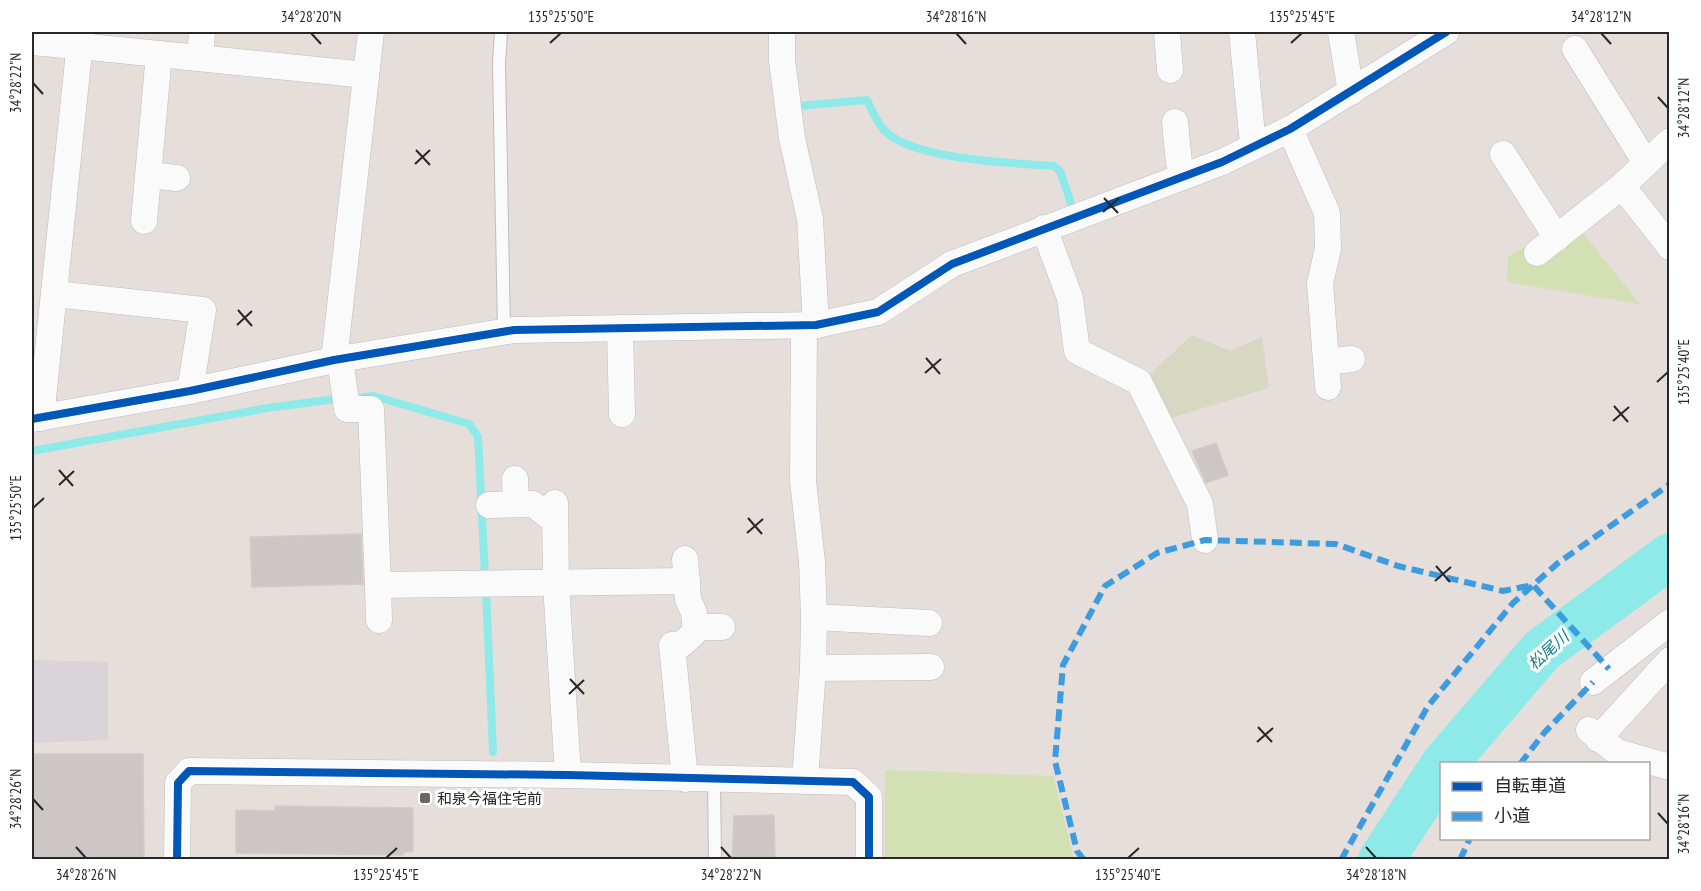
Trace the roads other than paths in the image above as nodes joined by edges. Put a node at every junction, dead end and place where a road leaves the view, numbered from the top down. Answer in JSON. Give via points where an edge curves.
{"nodes":[{"id":1,"x":202,"y":32,"type":"edge"},
{"id":2,"x":370,"y":32,"type":"edge"},
{"id":3,"x":501,"y":32,"type":"edge"},
{"id":4,"x":782,"y":32,"type":"edge"},
{"id":5,"x":1167,"y":32,"type":"edge"},
{"id":6,"x":1242,"y":32,"type":"edge"},
{"id":7,"x":1341,"y":32,"type":"edge"},
{"id":8,"x":1446,"y":32,"type":"edge"},
{"id":9,"x":75,"y":41,"type":"edge"},
{"id":10,"x":32,"y":42,"type":"edge"},
{"id":11,"x":1575,"y":49,"type":"dead end"},
{"id":12,"x":159,"y":54,"type":"junction"},
{"id":13,"x":200,"y":58,"type":"junction"},
{"id":14,"x":1170,"y":70,"type":"dead end"},
{"id":15,"x":366,"y":75,"type":"junction"},
{"id":16,"x":1351,"y":92,"type":"junction"},
{"id":17,"x":1175,"y":122,"type":"dead end"},
{"id":18,"x":1290,"y":129,"type":"junction"},
{"id":19,"x":1670,"y":141,"type":"edge"},
{"id":20,"x":1256,"y":145,"type":"junction"},
{"id":21,"x":1503,"y":154,"type":"dead end"},
{"id":22,"x":1646,"y":163,"type":"junction"},
{"id":23,"x":149,"y":175,"type":"junction"},
{"id":24,"x":1184,"y":175,"type":"junction"},
{"id":25,"x":177,"y":178,"type":"dead end"},
{"id":26,"x":1622,"y":186,"type":"junction"},
{"id":27,"x":144,"y":221,"type":"dead end"},
{"id":28,"x":1044,"y":228,"type":"junction"},
{"id":29,"x":1670,"y":247,"type":"edge"},
{"id":30,"x":55,"y":294,"type":"junction"},
{"id":31,"x":810,"y":326,"type":"junction"},
{"id":32,"x":620,"y":328,"type":"junction"},
{"id":33,"x":504,"y":332,"type":"junction"},
{"id":34,"x":337,"y":359,"type":"junction"},
{"id":35,"x":1352,"y":359,"type":"dead end"},
{"id":36,"x":1327,"y":362,"type":"junction"},
{"id":37,"x":1328,"y":387,"type":"dead end"},
{"id":38,"x":190,"y":391,"type":"junction"},
{"id":39,"x":622,"y":414,"type":"dead end"},
{"id":40,"x":36,"y":418,"type":"edge"},
{"id":41,"x":489,"y":504,"type":"dead end"},
{"id":42,"x":1206,"y":540,"type":"dead end"},
{"id":43,"x":556,"y":584,"type":"junction"},
{"id":44,"x":378,"y":585,"type":"junction"},
{"id":45,"x":814,"y":617,"type":"junction"},
{"id":46,"x":379,"y":620,"type":"dead end"},
{"id":47,"x":929,"y":623,"type":"dead end"},
{"id":48,"x":696,"y":627,"type":"junction"},
{"id":49,"x":722,"y":627,"type":"dead end"},
{"id":50,"x":1668,"y":628,"type":"edge"},
{"id":51,"x":1670,"y":660,"type":"edge"},
{"id":52,"x":931,"y":667,"type":"dead end"},
{"id":53,"x":813,"y":668,"type":"junction"},
{"id":54,"x":1593,"y":682,"type":"dead end"},
{"id":55,"x":1670,"y":767,"type":"edge"},
{"id":56,"x":568,"y":775,"type":"junction"},
{"id":57,"x":685,"y":779,"type":"junction"},
{"id":58,"x":714,"y":780,"type":"junction"},
{"id":59,"x":804,"y":781,"type":"junction"},
{"id":60,"x":177,"y":860,"type":"edge"},
{"id":61,"x":715,"y":860,"type":"edge"},
{"id":62,"x":869,"y":860,"type":"edge"}],
"edges":[{"from":1,"to":13,"type":"street"},
{"from":2,"to":15,"type":"street"},
{"from":3,"to":33,"type":"lane"},
{"from":4,"to":31,"type":"street","via":[[792,138],[810,219]]},
{"from":5,"to":14,"type":"street"},
{"from":6,"to":20,"type":"street"},
{"from":7,"to":16,"type":"street"},
{"from":8,"to":16,"type":"street"},
{"from":9,"to":10,"type":"street"},
{"from":9,"to":12,"type":"street"},
{"from":9,"to":30,"type":"street"},
{"from":11,"to":22,"type":"street"},
{"from":12,"to":13,"type":"street"},
{"from":12,"to":23,"type":"street"},
{"from":13,"to":15,"type":"street"},
{"from":15,"to":34,"type":"street"},
{"from":16,"to":18,"type":"street"},
{"from":17,"to":24,"type":"street"},
{"from":18,"to":20,"type":"street"},
{"from":18,"to":36,"type":"street","via":[[1327,213],[1328,249],[1335,267],[1320,283]]},
{"from":19,"to":22,"type":"street"},
{"from":20,"to":24,"type":"street"},
{"from":21,"to":26,"type":"street","via":[[1547,245]]},
{"from":22,"to":26,"type":"street"},
{"from":23,"to":25,"type":"street"},
{"from":23,"to":27,"type":"street"},
{"from":24,"to":28,"type":"street"},
{"from":26,"to":29,"type":"street"},
{"from":28,"to":31,"type":"street","via":[[952,264],[878,312]]},
{"from":28,"to":42,"type":"street","via":[[1070,298],[1077,351],[1139,382],[1200,504]]},
{"from":30,"to":38,"type":"street","via":[[203,310]]},
{"from":30,"to":40,"type":"street"},
{"from":31,"to":32,"type":"street"},
{"from":31,"to":45,"type":"street","via":[[803,480]]},
{"from":32,"to":33,"type":"street"},
{"from":32,"to":39,"type":"street"},
{"from":33,"to":34,"type":"street"},
{"from":34,"to":38,"type":"street"},
{"from":34,"to":44,"type":"street","via":[[347,409],[371,409]]},
{"from":35,"to":36,"type":"street"},
{"from":36,"to":37,"type":"street"},
{"from":38,"to":40,"type":"street"},
{"from":41,"to":43,"type":"street","via":[[515,492],[555,512]]},
{"from":43,"to":44,"type":"street"},
{"from":43,"to":48,"type":"street","via":[[686,570]]},
{"from":43,"to":56,"type":"street"},
{"from":44,"to":46,"type":"street"},
{"from":45,"to":47,"type":"street"},
{"from":45,"to":53,"type":"street"},
{"from":48,"to":49,"type":"street"},
{"from":48,"to":57,"type":"street","via":[[682,644],[672,645]]},
{"from":50,"to":54,"type":"street"},
{"from":51,"to":55,"type":"street","via":[[1593,734],[1617,752]]},
{"from":52,"to":53,"type":"street"},
{"from":53,"to":59,"type":"street"},
{"from":56,"to":57,"type":"street"},
{"from":56,"to":60,"type":"street","via":[[189,771],[178,783]]},
{"from":57,"to":58,"type":"street"},
{"from":58,"to":59,"type":"street"},
{"from":58,"to":61,"type":"lane"},
{"from":59,"to":62,"type":"street","via":[[853,782],[869,797]]}]}
